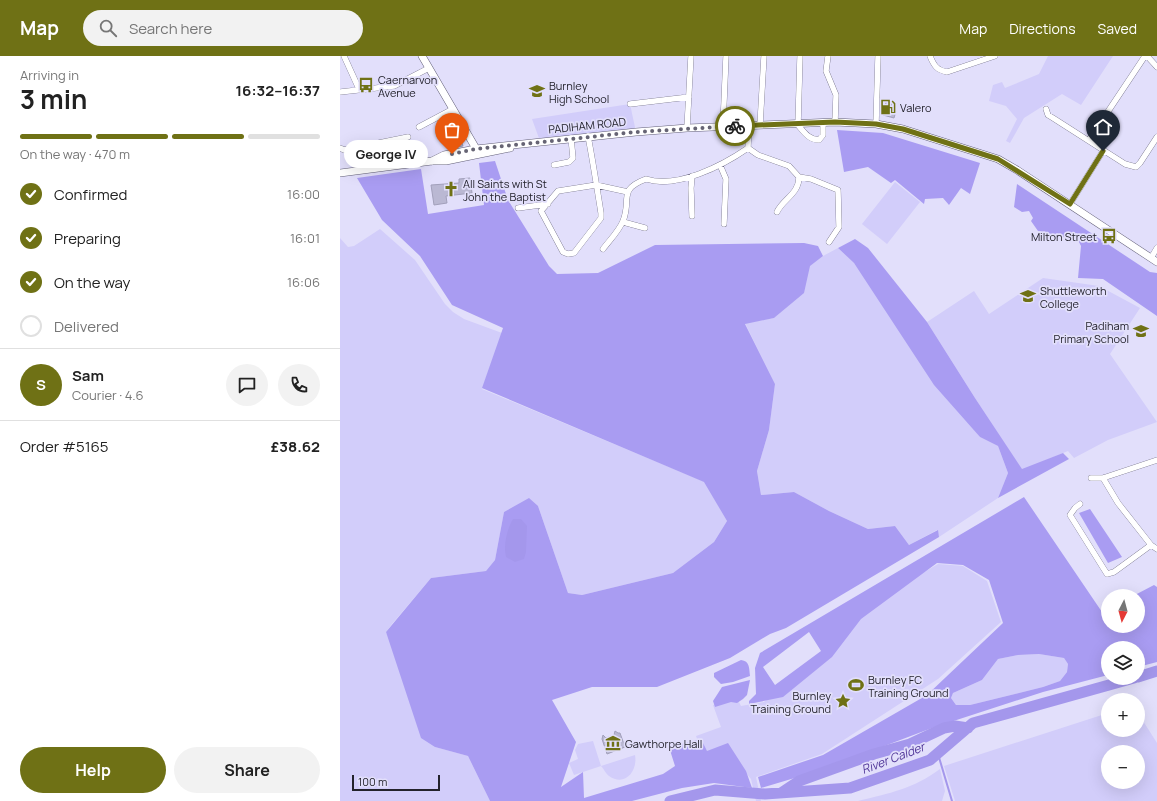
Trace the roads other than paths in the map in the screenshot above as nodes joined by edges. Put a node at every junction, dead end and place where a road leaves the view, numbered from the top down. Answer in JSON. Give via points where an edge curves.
{"nodes":[{"id":1,"x":344,"y":56,"type":"edge"},
{"id":2,"x":422,"y":56,"type":"edge"},
{"id":3,"x":691,"y":56,"type":"edge"},
{"id":4,"x":726,"y":56,"type":"edge"},
{"id":5,"x":764,"y":56,"type":"edge"},
{"id":6,"x":800,"y":56,"type":"edge"},
{"id":7,"x":828,"y":56,"type":"edge"},
{"id":8,"x":878,"y":56,"type":"edge"},
{"id":9,"x":930,"y":56,"type":"edge"},
{"id":10,"x":995,"y":56,"type":"edge"},
{"id":11,"x":1146,"y":56,"type":"edge"},
{"id":12,"x":1157,"y":67,"type":"edge"},
{"id":13,"x":429,"y":68,"type":"junction"},
{"id":14,"x":359,"y":89,"type":"junction"},
{"id":15,"x":340,"y":92,"type":"edge"},
{"id":16,"x":689,"y":97,"type":"junction"},
{"id":17,"x":630,"y":104,"type":"dead end"},
{"id":18,"x":453,"y":109,"type":"junction"},
{"id":19,"x":1046,"y":109,"type":"dead end"},
{"id":20,"x":835,"y":122,"type":"junction"},
{"id":21,"x":823,"y":123,"type":"junction"},
{"id":22,"x":876,"y":124,"type":"junction"},
{"id":23,"x":749,"y":125,"type":"junction"},
{"id":24,"x":760,"y":125,"type":"junction"},
{"id":25,"x":798,"y":125,"type":"junction"},
{"id":26,"x":723,"y":126,"type":"junction"},
{"id":27,"x":419,"y":127,"type":"dead end"},
{"id":28,"x":687,"y":128,"type":"junction"},
{"id":29,"x":588,"y":136,"type":"junction"},
{"id":30,"x":408,"y":137,"type":"dead end"},
{"id":31,"x":1157,"y":137,"type":"edge"},
{"id":32,"x":571,"y":138,"type":"junction"},
{"id":33,"x":1089,"y":140,"type":"junction"},
{"id":34,"x":340,"y":148,"type":"edge"},
{"id":35,"x":748,"y":148,"type":"junction"},
{"id":36,"x":1103,"y":151,"type":"junction"},
{"id":37,"x":478,"y":152,"type":"junction"},
{"id":38,"x":554,"y":165,"type":"dead end"},
{"id":39,"x":720,"y":165,"type":"junction"},
{"id":40,"x":340,"y":173,"type":"edge"},
{"id":41,"x":692,"y":176,"type":"junction"},
{"id":42,"x":799,"y":177,"type":"junction"},
{"id":43,"x":596,"y":185,"type":"junction"},
{"id":44,"x":628,"y":192,"type":"junction"},
{"id":45,"x":548,"y":204,"type":"junction"},
{"id":46,"x":1070,"y":204,"type":"junction"},
{"id":47,"x":518,"y":208,"type":"dead end"},
{"id":48,"x":778,"y":212,"type":"dead end"},
{"id":49,"x":692,"y":216,"type":"dead end"},
{"id":50,"x":623,"y":222,"type":"junction"},
{"id":51,"x":724,"y":224,"type":"dead end"},
{"id":52,"x":645,"y":228,"type":"dead end"},
{"id":53,"x":829,"y":242,"type":"dead end"},
{"id":54,"x":1157,"y":248,"type":"edge"},
{"id":55,"x":603,"y":249,"type":"dead end"},
{"id":56,"x":1154,"y":260,"type":"edge"},
{"id":57,"x":1157,"y":460,"type":"edge"},
{"id":58,"x":1091,"y":478,"type":"dead end"},
{"id":59,"x":1103,"y":478,"type":"junction"},
{"id":60,"x":1080,"y":504,"type":"dead end"},
{"id":61,"x":1151,"y":545,"type":"junction"},
{"id":62,"x":1157,"y":549,"type":"edge"}],
"edges":[{"from":1,"to":14,"type":"street"},
{"from":2,"to":13,"type":"main road"},
{"from":3,"to":16,"type":"street"},
{"from":4,"to":26,"type":"street"},
{"from":5,"to":24,"type":"street"},
{"from":6,"to":25,"type":"street"},
{"from":7,"to":20,"type":"street","via":[[826,71],[836,95]]},
{"from":8,"to":22,"type":"street"},
{"from":9,"to":10,"type":"street","via":[[939,71],[947,72]]},
{"from":11,"to":12,"type":"street"},
{"from":11,"to":33,"type":"street"},
{"from":13,"to":14,"type":"street","via":[[394,86]]},
{"from":13,"to":18,"type":"main road"},
{"from":14,"to":15,"type":"street"},
{"from":16,"to":17,"type":"street"},
{"from":16,"to":28,"type":"street"},
{"from":18,"to":27,"type":"street"},
{"from":18,"to":37,"type":"main road"},
{"from":19,"to":33,"type":"street","via":[[1048,115]]},
{"from":20,"to":21,"type":"main road","name":"PADIHAM ROAD"},
{"from":20,"to":22,"type":"main road","name":"PADIHAM ROAD"},
{"from":21,"to":25,"type":"main road","name":"PADIHAM ROAD"},
{"from":21,"to":25,"type":"street","via":[[823,135],[819,140],[813,140]]},
{"from":22,"to":46,"type":"main road","name":"PADIHAM ROAD","via":[[903,129],[998,159]]},
{"from":23,"to":24,"type":"main road","name":"PADIHAM ROAD"},
{"from":23,"to":26,"type":"main road","name":"PADIHAM ROAD"},
{"from":23,"to":35,"type":"street"},
{"from":24,"to":25,"type":"main road","name":"PADIHAM ROAD"},
{"from":26,"to":28,"type":"main road","name":"PADIHAM ROAD"},
{"from":28,"to":29,"type":"main road","name":"PADIHAM ROAD"},
{"from":29,"to":32,"type":"main road","name":"PADIHAM ROAD"},
{"from":29,"to":43,"type":"street"},
{"from":30,"to":34,"type":"street","via":[[344,150]]},
{"from":31,"to":36,"type":"street","via":[[1136,167],[1125,164]]},
{"from":32,"to":37,"type":"main road","name":"PADIHAM ROAD"},
{"from":32,"to":38,"type":"street","via":[[573,158],[569,162]]},
{"from":33,"to":36,"type":"street"},
{"from":35,"to":39,"type":"street"},
{"from":35,"to":42,"type":"street","via":[[758,156],[789,166]]},
{"from":36,"to":46,"type":"street"},
{"from":37,"to":40,"type":"main road","name":"PADIHAM ROAD","via":[[444,155],[432,161]]},
{"from":39,"to":41,"type":"street"},
{"from":39,"to":51,"type":"street","via":[[726,179]]},
{"from":41,"to":44,"type":"street","via":[[657,182],[646,179],[634,184]]},
{"from":41,"to":49,"type":"street"},
{"from":42,"to":48,"type":"street","via":[[799,183],[790,198]]},
{"from":42,"to":53,"type":"street","via":[[811,178],[838,190],[839,227]]},
{"from":43,"to":44,"type":"street"},
{"from":43,"to":45,"type":"street","via":[[558,191]]},
{"from":43,"to":45,"type":"street","via":[[601,218],[574,253],[563,252],[542,216],[541,212]]},
{"from":44,"to":50,"type":"street"},
{"from":45,"to":47,"type":"street"},
{"from":46,"to":56,"type":"main road","name":"PADIHAM ROAD"},
{"from":50,"to":52,"type":"street"},
{"from":50,"to":55,"type":"street"},
{"from":54,"to":56,"type":"street"},
{"from":57,"to":59,"type":"street"},
{"from":58,"to":59,"type":"street"},
{"from":59,"to":61,"type":"street","via":[[1118,503]]},
{"from":60,"to":61,"type":"street","via":[[1070,516],[1107,574],[1114,572]]},
{"from":61,"to":62,"type":"street"}]}
